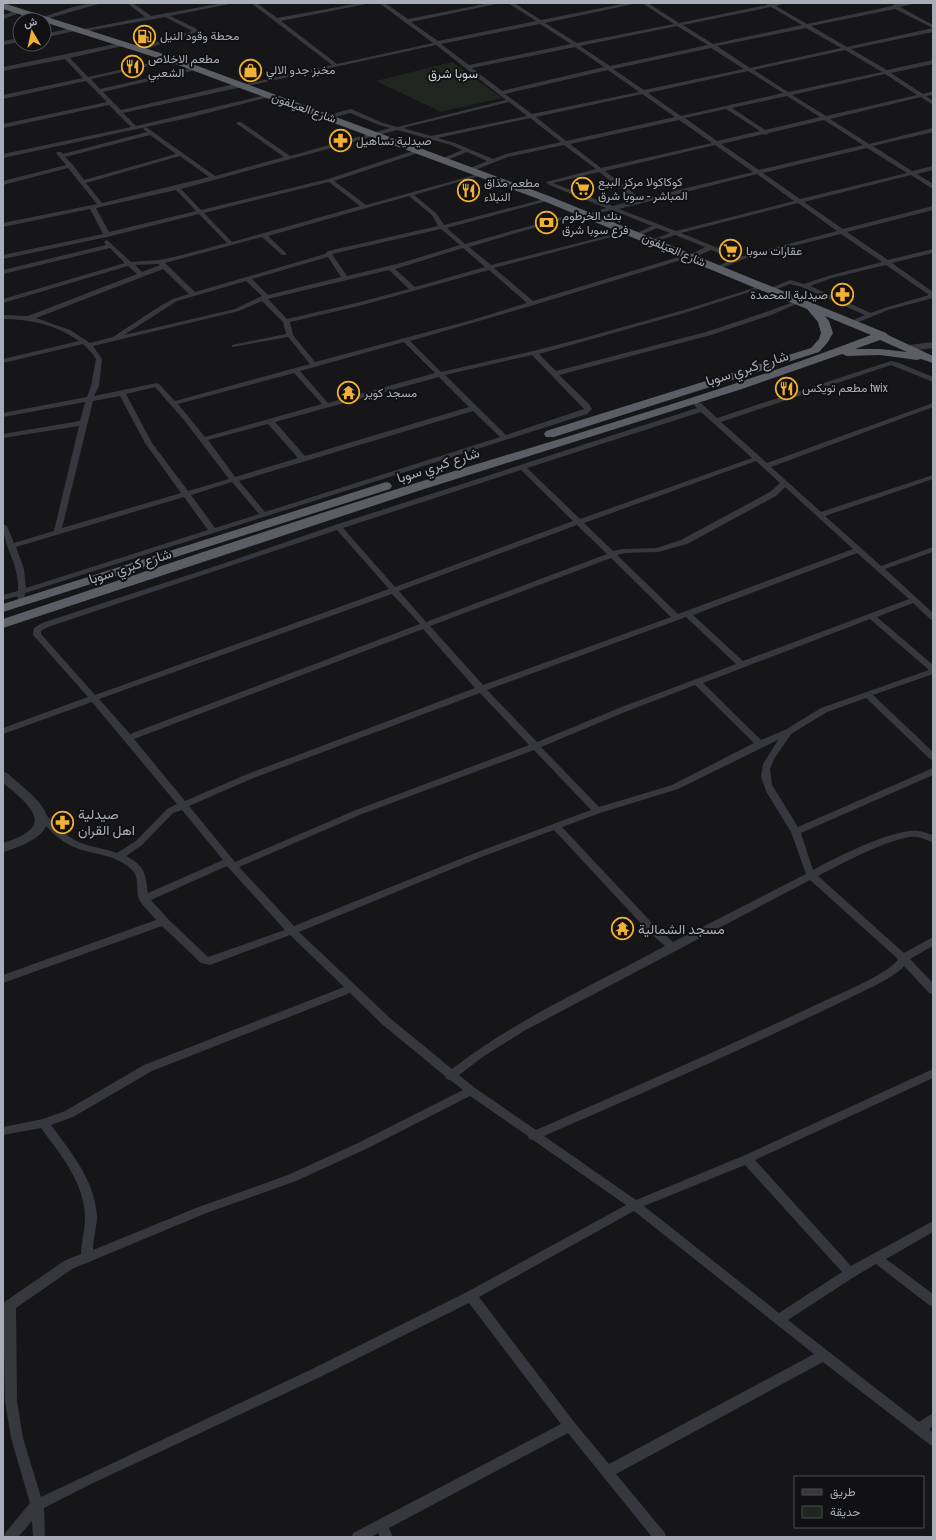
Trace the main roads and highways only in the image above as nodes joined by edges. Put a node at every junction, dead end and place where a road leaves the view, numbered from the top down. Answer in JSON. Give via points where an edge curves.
{"nodes":[{"id":1,"x":3,"y":6,"type":"edge"},
{"id":2,"x":810,"y":306,"type":"junction"},
{"id":3,"x":876,"y":333,"type":"junction"},
{"id":4,"x":815,"y":350,"type":"junction"},
{"id":5,"x":832,"y":354,"type":"junction"},
{"id":6,"x":933,"y":360,"type":"edge"},
{"id":7,"x":610,"y":414,"type":"junction"},
{"id":8,"x":621,"y":422,"type":"junction"},
{"id":9,"x":3,"y":608,"type":"edge"},
{"id":10,"x":3,"y":624,"type":"edge"}],
"edges":[{"from":1,"to":2,"type":"highway","name":"شارع العيلفون","via":[[174,60],[480,174],[551,197]]},
{"from":2,"to":3,"type":"highway","name":"شارع العيلفون"},
{"from":2,"to":4,"type":"highway","via":[[823,321],[827,333]]},
{"from":3,"to":4,"type":"highway","name":"شارع كبري سوبا"},
{"from":3,"to":5,"type":"highway","name":"شارع كبري سوبا"},
{"from":3,"to":6,"type":"highway","name":"شارع العيلفون"},
{"from":4,"to":7,"type":"highway","name":"شارع كبري سوبا"},
{"from":5,"to":6,"type":"highway","via":[[880,352]]},
{"from":5,"to":8,"type":"highway","name":"شارع كبري سوبا","via":[[697,405]]},
{"from":7,"to":8,"type":"highway"},
{"from":7,"to":9,"type":"highway","name":"شارع كبري سوبا","via":[[21,597]]},
{"from":8,"to":10,"type":"highway","name":"شارع كبري سوبا"}]}
